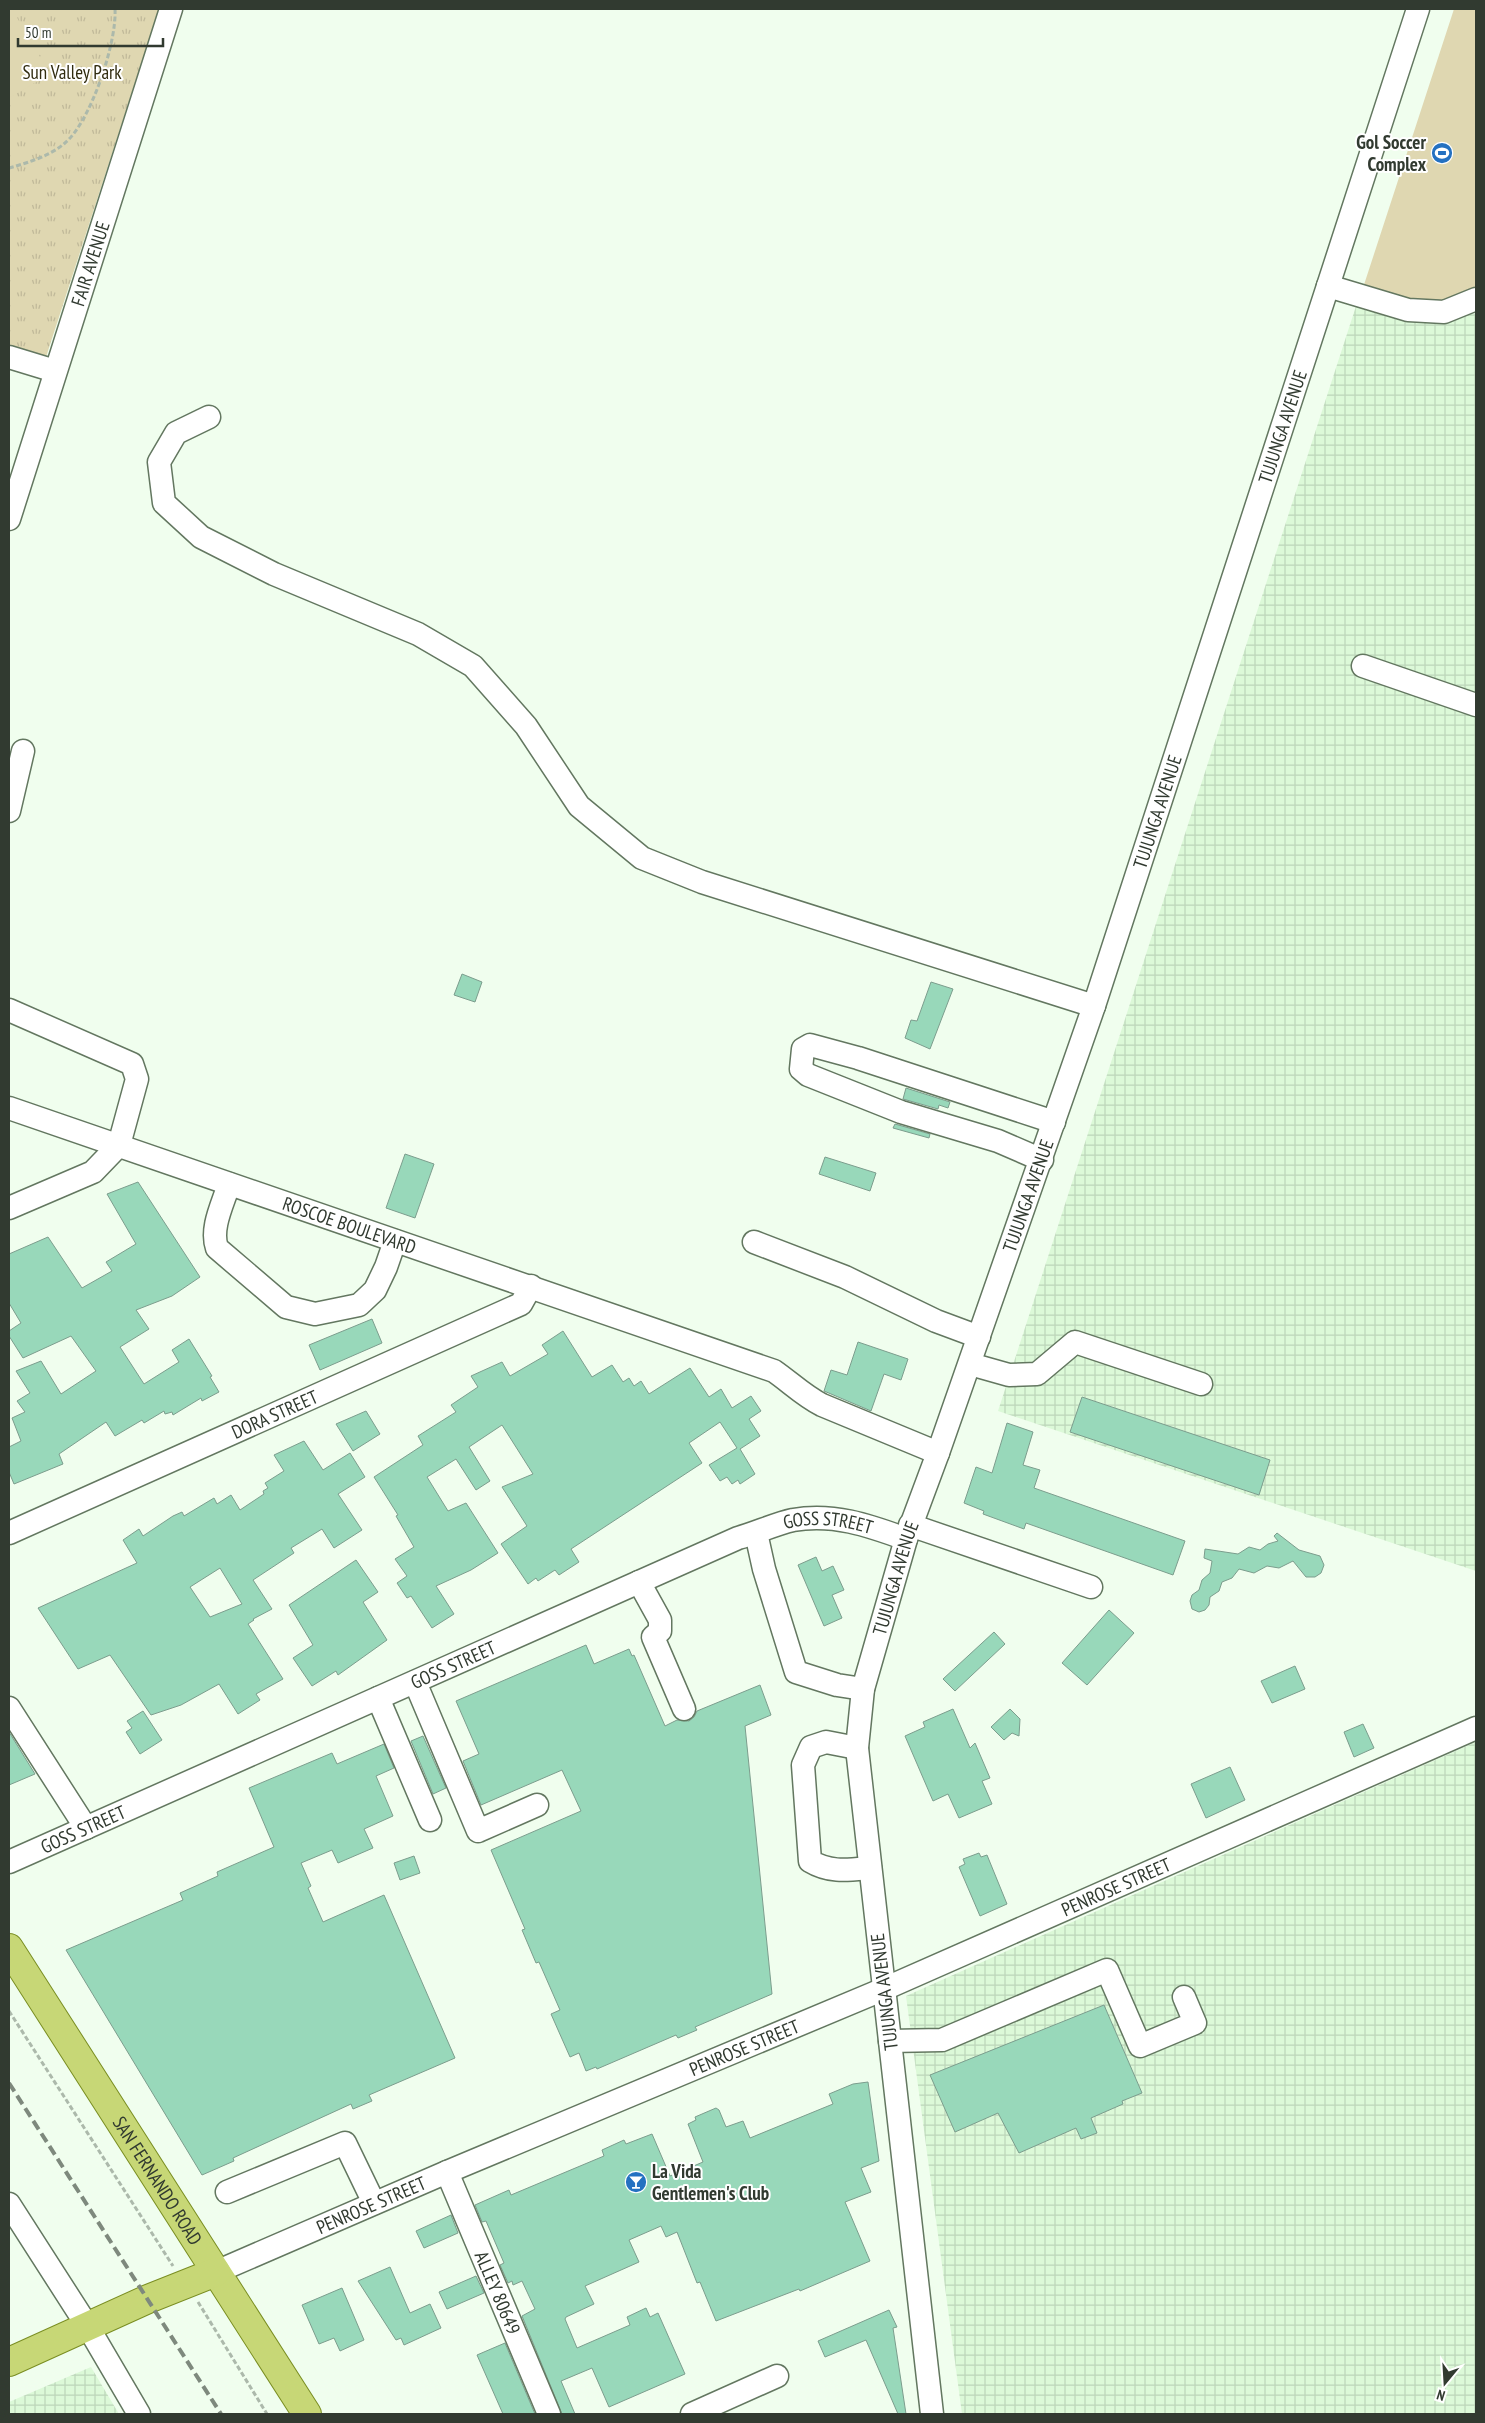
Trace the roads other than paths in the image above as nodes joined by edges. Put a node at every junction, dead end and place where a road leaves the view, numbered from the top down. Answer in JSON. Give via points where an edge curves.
{"nodes":[{"id":1,"x":171,"y":9,"type":"edge"},
{"id":2,"x":1418,"y":9,"type":"edge"},
{"id":3,"x":1328,"y":286,"type":"junction"},
{"id":4,"x":1476,"y":299,"type":"edge"},
{"id":5,"x":9,"y":357,"type":"edge"},
{"id":6,"x":55,"y":372,"type":"junction"},
{"id":7,"x":209,"y":417,"type":"dead end"},
{"id":8,"x":9,"y":519,"type":"edge"},
{"id":9,"x":1363,"y":666,"type":"dead end"},
{"id":10,"x":1476,"y":705,"type":"edge"},
{"id":11,"x":23,"y":751,"type":"dead end"},
{"id":12,"x":9,"y":810,"type":"edge"},
{"id":13,"x":1094,"y":1006,"type":"junction"},
{"id":14,"x":9,"y":1010,"type":"edge"},
{"id":15,"x":9,"y":1108,"type":"edge"},
{"id":16,"x":1054,"y":1122,"type":"junction"},
{"id":17,"x":119,"y":1146,"type":"junction"},
{"id":18,"x":1042,"y":1160,"type":"junction"},
{"id":19,"x":229,"y":1184,"type":"junction"},
{"id":20,"x":9,"y":1208,"type":"edge"},
{"id":21,"x":395,"y":1241,"type":"junction"},
{"id":22,"x":754,"y":1242,"type":"dead end"},
{"id":23,"x":532,"y":1286,"type":"junction"},
{"id":24,"x":979,"y":1337,"type":"junction"},
{"id":25,"x":970,"y":1364,"type":"junction"},
{"id":26,"x":1201,"y":1384,"type":"dead end"},
{"id":27,"x":938,"y":1453,"type":"junction"},
{"id":28,"x":908,"y":1532,"type":"junction"},
{"id":29,"x":9,"y":1533,"type":"edge"},
{"id":30,"x":756,"y":1533,"type":"junction"},
{"id":31,"x":639,"y":1582,"type":"junction"},
{"id":32,"x":1091,"y":1587,"type":"dead end"},
{"id":33,"x":415,"y":1682,"type":"junction"},
{"id":34,"x":863,"y":1689,"type":"junction"},
{"id":35,"x":378,"y":1698,"type":"junction"},
{"id":36,"x":9,"y":1708,"type":"edge"},
{"id":37,"x":684,"y":1709,"type":"dead end"},
{"id":38,"x":1476,"y":1728,"type":"edge"},
{"id":39,"x":857,"y":1748,"type":"junction"},
{"id":40,"x":537,"y":1805,"type":"dead end"},
{"id":41,"x":430,"y":1820,"type":"dead end"},
{"id":42,"x":86,"y":1828,"type":"junction"},
{"id":43,"x":9,"y":1862,"type":"edge"},
{"id":44,"x":870,"y":1868,"type":"junction"},
{"id":45,"x":9,"y":1948,"type":"edge"},
{"id":46,"x":884,"y":1989,"type":"junction"},
{"id":47,"x":1184,"y":1997,"type":"dead end"},
{"id":48,"x":890,"y":2041,"type":"junction"},
{"id":49,"x":447,"y":2172,"type":"junction"},
{"id":50,"x":227,"y":2192,"type":"dead end"},
{"id":51,"x":374,"y":2203,"type":"junction"},
{"id":52,"x":9,"y":2204,"type":"edge"},
{"id":53,"x":216,"y":2272,"type":"junction"},
{"id":54,"x":88,"y":2327,"type":"junction"},
{"id":55,"x":9,"y":2362,"type":"edge"},
{"id":56,"x":777,"y":2376,"type":"dead end"},
{"id":57,"x":140,"y":2414,"type":"edge"},
{"id":58,"x":306,"y":2414,"type":"edge"},
{"id":59,"x":549,"y":2414,"type":"edge"},
{"id":60,"x":692,"y":2414,"type":"edge"},
{"id":61,"x":932,"y":2414,"type":"edge"}],
"edges":[{"from":1,"to":6,"type":"street","name":"FAIR AVENUE"},
{"from":2,"to":3,"type":"street","name":"TUJUNGA AVENUE"},
{"from":3,"to":4,"type":"street","via":[[1408,310],[1444,312]]},
{"from":3,"to":13,"type":"street","name":"TUJUNGA AVENUE"},
{"from":5,"to":6,"type":"street"},
{"from":6,"to":8,"type":"street","name":"FAIR AVENUE"},
{"from":7,"to":13,"type":"street","via":[[176,433],[159,462],[164,503],[201,537],[274,574],[418,634],[473,666],[526,726],[579,806],[642,858],[702,882]]},
{"from":9,"to":10,"type":"street"},
{"from":11,"to":12,"type":"street"},
{"from":13,"to":16,"type":"street","name":"TUJUNGA AVENUE"},
{"from":14,"to":17,"type":"street","via":[[132,1064],[137,1079]]},
{"from":15,"to":17,"type":"street","name":"ROSCOE BOULEVARD"},
{"from":16,"to":18,"type":"street","name":"TUJUNGA AVENUE"},
{"from":16,"to":18,"type":"street","via":[[858,1058],[810,1045],[803,1049],[801,1069],[808,1075],[901,1112],[998,1141]]},
{"from":17,"to":19,"type":"street","name":"ROSCOE BOULEVARD"},
{"from":17,"to":20,"type":"street","via":[[93,1172]]},
{"from":18,"to":24,"type":"street","name":"TUJUNGA AVENUE"},
{"from":19,"to":21,"type":"street","name":"ROSCOE BOULEVARD"},
{"from":19,"to":21,"type":"street","via":[[214,1238],[217,1248],[286,1307],[315,1314],[359,1305],[375,1290]]},
{"from":21,"to":23,"type":"street","name":"ROSCOE BOULEVARD"},
{"from":22,"to":24,"type":"street","via":[[845,1277],[936,1321]]},
{"from":23,"to":27,"type":"street","name":"ROSCOE BOULEVARD","via":[[774,1371],[813,1400]]},
{"from":23,"to":29,"type":"street","name":"DORA STREET","via":[[521,1304]]},
{"from":24,"to":25,"type":"street","name":"TUJUNGA AVENUE"},
{"from":25,"to":26,"type":"street","via":[[1009,1376],[1037,1374],[1076,1342]]},
{"from":25,"to":27,"type":"street","name":"TUJUNGA AVENUE"},
{"from":27,"to":28,"type":"street","name":"TUJUNGA AVENUE"},
{"from":28,"to":30,"type":"street","name":"GOSS STREET","via":[[830,1517],[793,1520]]},
{"from":28,"to":32,"type":"street","name":"GOSS STREET"},
{"from":28,"to":34,"type":"street","name":"TUJUNGA AVENUE"},
{"from":30,"to":31,"type":"street","name":"GOSS STREET"},
{"from":30,"to":34,"type":"street","via":[[796,1672],[837,1685]]},
{"from":31,"to":33,"type":"street","name":"GOSS STREET"},
{"from":31,"to":37,"type":"street","via":[[660,1620],[660,1631],[653,1637]]},
{"from":33,"to":35,"type":"street","name":"GOSS STREET"},
{"from":33,"to":40,"type":"street","via":[[478,1831]]},
{"from":34,"to":39,"type":"street","name":"TUJUNGA AVENUE"},
{"from":35,"to":41,"type":"street"},
{"from":35,"to":42,"type":"street","name":"GOSS STREET"},
{"from":36,"to":42,"type":"street"},
{"from":38,"to":46,"type":"street","name":"PENROSE STREET"},
{"from":39,"to":44,"type":"street","name":"TUJUNGA AVENUE"},
{"from":39,"to":44,"type":"street","via":[[826,1742],[811,1747],[803,1765],[810,1861],[821,1868],[836,1870]]},
{"from":42,"to":43,"type":"street","name":"GOSS STREET"},
{"from":44,"to":46,"type":"street","name":"TUJUNGA AVENUE"},
{"from":45,"to":53,"type":"main road","name":"SAN FERNANDO ROAD"},
{"from":46,"to":48,"type":"street","name":"TUJUNGA AVENUE"},
{"from":46,"to":49,"type":"street","name":"PENROSE STREET"},
{"from":47,"to":48,"type":"street","via":[[1195,2023],[1140,2046],[1107,1970],[942,2040]]},
{"from":48,"to":61,"type":"street","name":"TUJUNGA AVENUE"},
{"from":49,"to":51,"type":"street","name":"PENROSE STREET"},
{"from":49,"to":59,"type":"street","name":"ALLEY 80649"},
{"from":50,"to":51,"type":"street","via":[[345,2143]]},
{"from":51,"to":53,"type":"street","name":"PENROSE STREET"},
{"from":52,"to":54,"type":"street"},
{"from":53,"to":54,"type":"main road","name":"PENROSE STREET"},
{"from":53,"to":58,"type":"main road","name":"SAN FERNANDO ROAD"},
{"from":54,"to":55,"type":"main road","name":"PENROSE STREET"},
{"from":54,"to":57,"type":"street"},
{"from":56,"to":60,"type":"street"}]}
